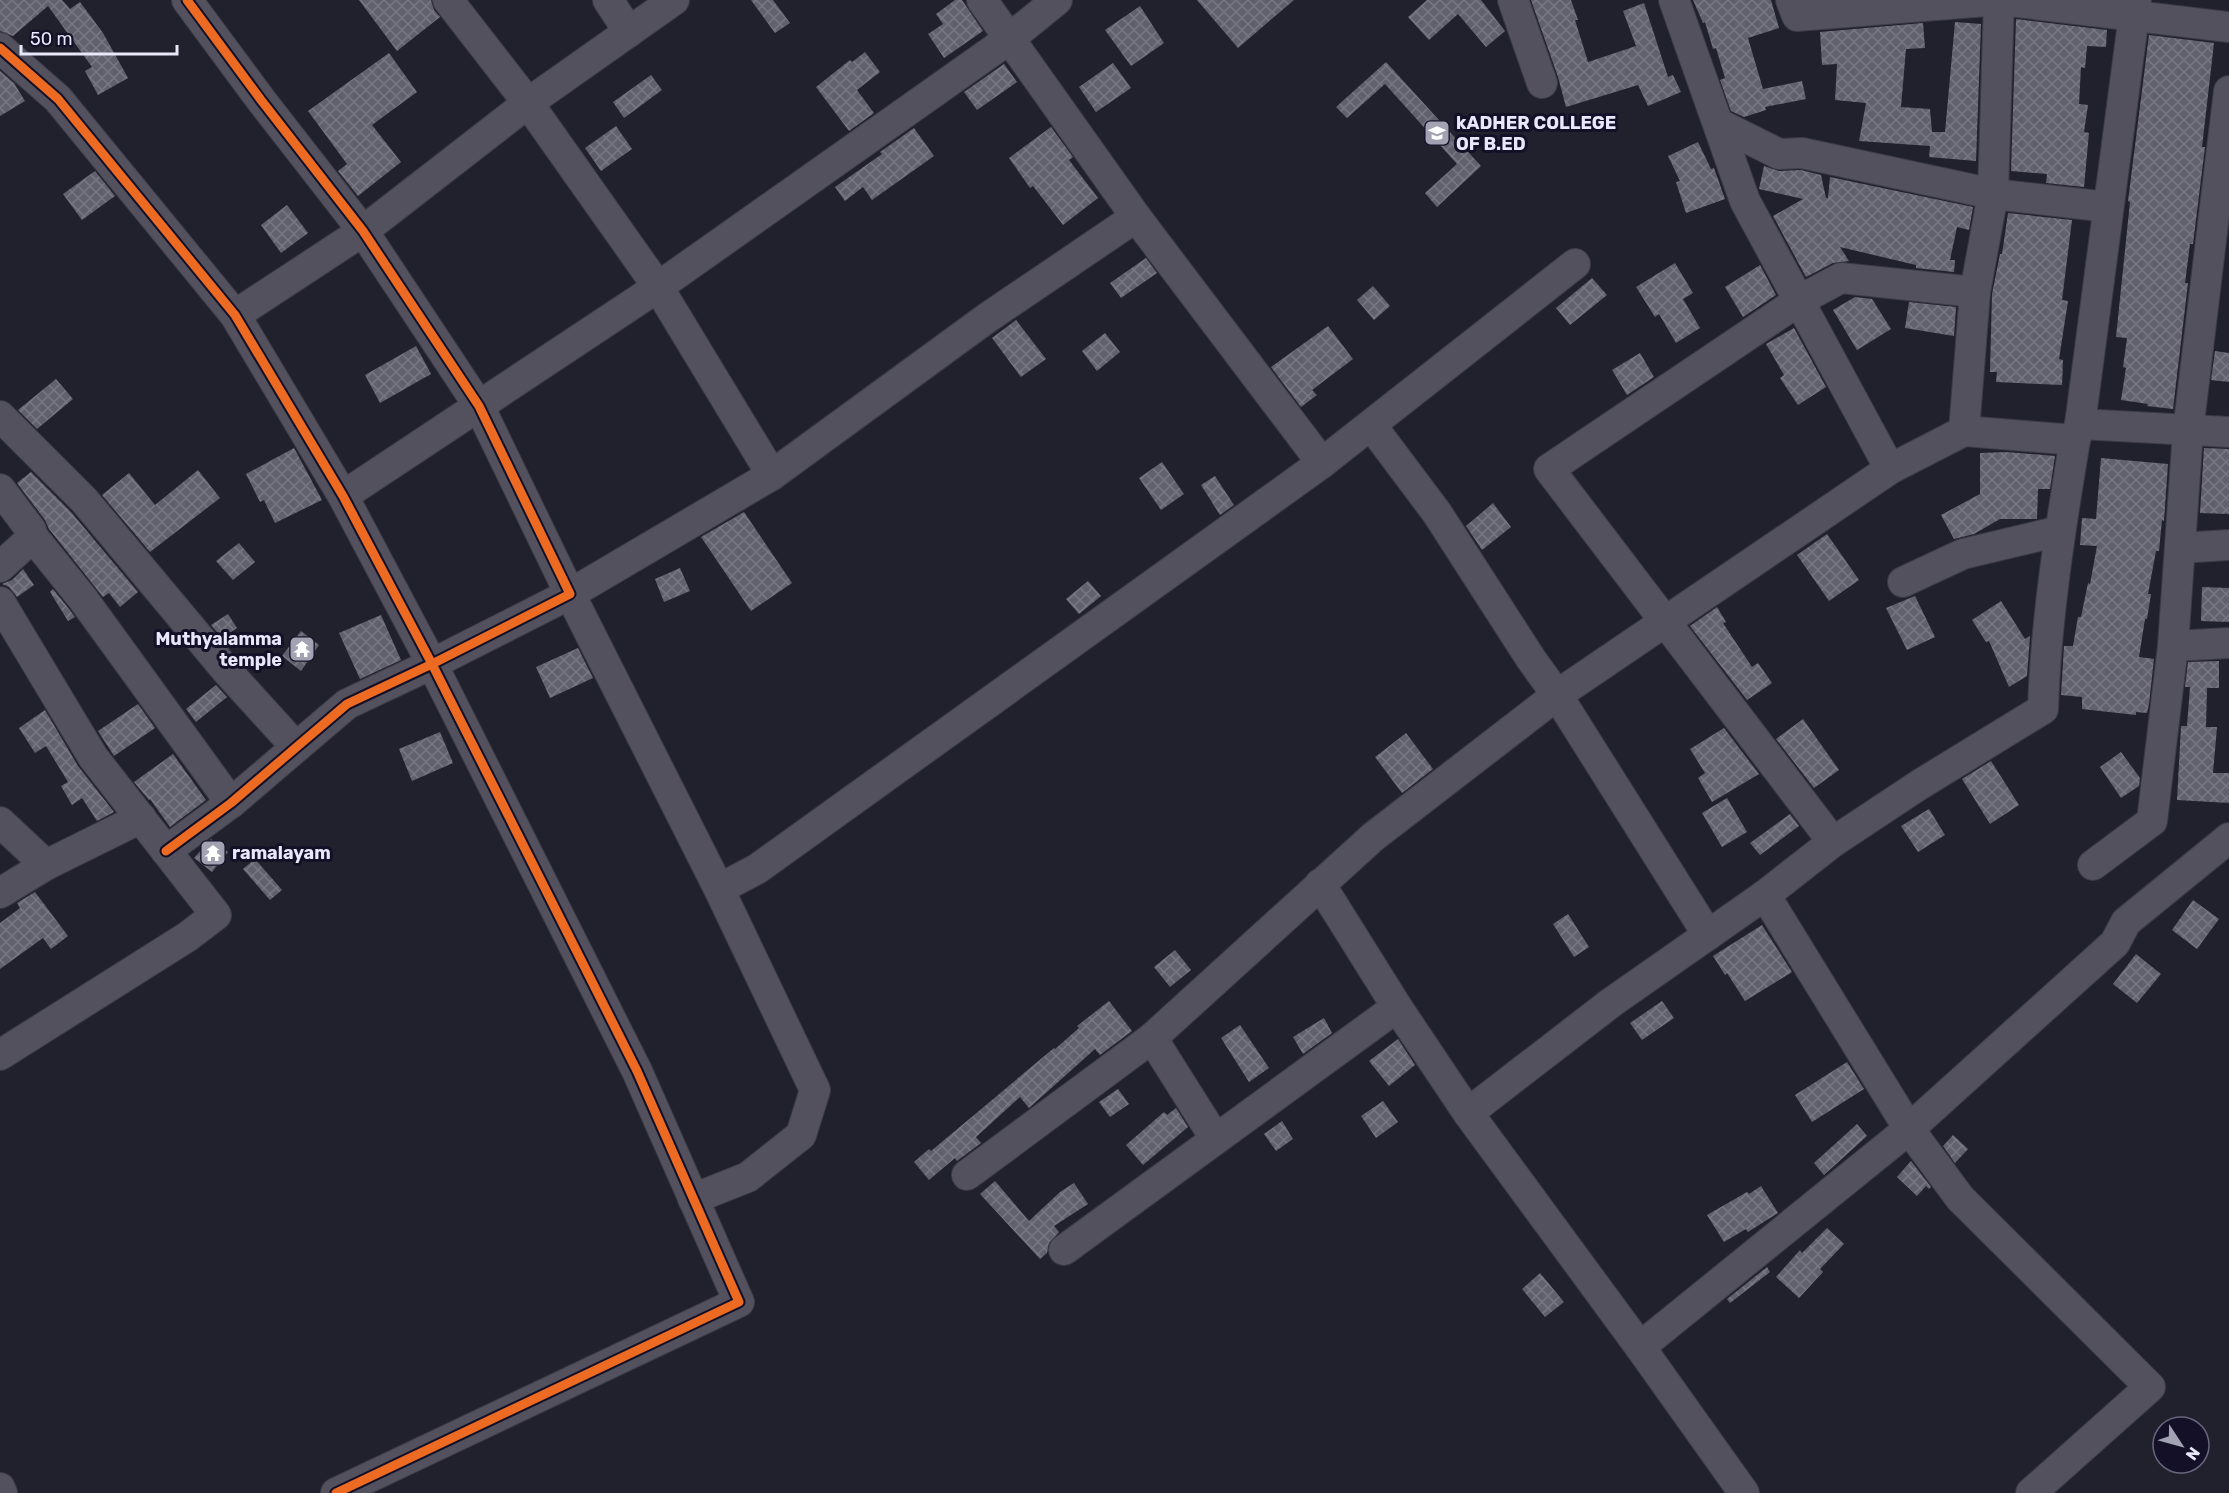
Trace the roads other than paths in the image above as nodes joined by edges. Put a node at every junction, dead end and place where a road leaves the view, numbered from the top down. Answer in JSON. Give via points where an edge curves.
{"nodes":[{"id":1,"x":187,"y":0,"type":"edge"},
{"id":2,"x":448,"y":0,"type":"edge"},
{"id":3,"x":608,"y":0,"type":"edge"},
{"id":4,"x":674,"y":0,"type":"edge"},
{"id":5,"x":982,"y":0,"type":"edge"},
{"id":6,"x":1057,"y":0,"type":"edge"},
{"id":7,"x":1514,"y":0,"type":"edge"},
{"id":8,"x":1674,"y":0,"type":"edge"},
{"id":9,"x":1791,"y":0,"type":"edge"},
{"id":10,"x":2000,"y":0,"type":"edge"},
{"id":11,"x":2135,"y":7,"type":"edge"},
{"id":12,"x":2229,"y":27,"type":"edge"},
{"id":13,"x":629,"y":32,"type":"junction"},
{"id":14,"x":1009,"y":39,"type":"junction"},
{"id":15,"x":0,"y":48,"type":"edge"},
{"id":16,"x":1542,"y":83,"type":"dead end"},
{"id":17,"x":2229,"y":91,"type":"edge"},
{"id":18,"x":528,"y":103,"type":"junction"},
{"id":19,"x":1719,"y":124,"type":"junction"},
{"id":20,"x":1993,"y":194,"type":"junction"},
{"id":21,"x":2108,"y":207,"type":"junction"},
{"id":22,"x":1136,"y":217,"type":"junction"},
{"id":23,"x":363,"y":231,"type":"junction"},
{"id":24,"x":1575,"y":264,"type":"dead end"},
{"id":25,"x":658,"y":287,"type":"junction"},
{"id":26,"x":1975,"y":292,"type":"junction"},
{"id":27,"x":1800,"y":300,"type":"junction"},
{"id":28,"x":235,"y":315,"type":"junction"},
{"id":29,"x":479,"y":406,"type":"junction"},
{"id":30,"x":0,"y":416,"type":"edge"},
{"id":31,"x":1371,"y":425,"type":"junction"},
{"id":32,"x":1964,"y":430,"type":"junction"},
{"id":33,"x":2188,"y":431,"type":"junction"},
{"id":34,"x":2077,"y":432,"type":"junction"},
{"id":35,"x":2229,"y":432,"type":"edge"},
{"id":36,"x":1322,"y":463,"type":"junction"},
{"id":37,"x":1890,"y":469,"type":"junction"},
{"id":38,"x":772,"y":475,"type":"junction"},
{"id":39,"x":0,"y":489,"type":"edge"},
{"id":40,"x":343,"y":496,"type":"junction"},
{"id":41,"x":2060,"y":531,"type":"junction"},
{"id":42,"x":33,"y":537,"type":"junction"},
{"id":43,"x":2229,"y":545,"type":"edge"},
{"id":44,"x":2180,"y":548,"type":"junction"},
{"id":45,"x":0,"y":567,"type":"edge"},
{"id":46,"x":1903,"y":582,"type":"dead end"},
{"id":47,"x":570,"y":594,"type":"junction"},
{"id":48,"x":0,"y":602,"type":"edge"},
{"id":49,"x":1667,"y":622,"type":"junction"},
{"id":50,"x":2229,"y":643,"type":"edge"},
{"id":51,"x":2173,"y":646,"type":"junction"},
{"id":52,"x":432,"y":664,"type":"junction"},
{"id":53,"x":1557,"y":695,"type":"junction"},
{"id":54,"x":296,"y":747,"type":"junction"},
{"id":55,"x":231,"y":803,"type":"junction"},
{"id":56,"x":141,"y":818,"type":"junction"},
{"id":57,"x":0,"y":822,"type":"edge"},
{"id":58,"x":2229,"y":838,"type":"edge"},
{"id":59,"x":1833,"y":842,"type":"junction"},
{"id":60,"x":166,"y":851,"type":"junction"},
{"id":61,"x":46,"y":865,"type":"junction"},
{"id":62,"x":2093,"y":865,"type":"dead end"},
{"id":63,"x":1320,"y":884,"type":"junction"},
{"id":64,"x":719,"y":890,"type":"junction"},
{"id":65,"x":0,"y":893,"type":"edge"},
{"id":66,"x":1765,"y":895,"type":"junction"},
{"id":67,"x":1708,"y":934,"type":"junction"},
{"id":68,"x":1397,"y":1007,"type":"junction"},
{"id":69,"x":1152,"y":1038,"type":"junction"},
{"id":70,"x":0,"y":1055,"type":"edge"},
{"id":71,"x":1468,"y":1113,"type":"junction"},
{"id":72,"x":1910,"y":1129,"type":"junction"},
{"id":73,"x":1215,"y":1138,"type":"junction"},
{"id":74,"x":967,"y":1175,"type":"dead end"},
{"id":75,"x":693,"y":1199,"type":"junction"},
{"id":76,"x":1064,"y":1250,"type":"dead end"},
{"id":77,"x":1640,"y":1347,"type":"junction"},
{"id":78,"x":0,"y":1488,"type":"edge"},
{"id":79,"x":2,"y":1493,"type":"edge"},
{"id":80,"x":336,"y":1493,"type":"edge"},
{"id":81,"x":1744,"y":1493,"type":"edge"},
{"id":82,"x":2031,"y":1493,"type":"edge"}],
"edges":[{"from":1,"to":23,"type":"street"},
{"from":2,"to":18,"type":"street"},
{"from":3,"to":13,"type":"street"},
{"from":4,"to":13,"type":"street"},
{"from":5,"to":14,"type":"street"},
{"from":6,"to":14,"type":"street"},
{"from":7,"to":16,"type":"street"},
{"from":8,"to":19,"type":"street"},
{"from":9,"to":10,"type":"street","via":[[1797,16]]},
{"from":10,"to":11,"type":"street"},
{"from":10,"to":20,"type":"street"},
{"from":11,"to":12,"type":"street"},
{"from":11,"to":21,"type":"street"},
{"from":13,"to":18,"type":"street"},
{"from":14,"to":22,"type":"street"},
{"from":14,"to":25,"type":"street"},
{"from":15,"to":28,"type":"street","via":[[58,99]]},
{"from":17,"to":33,"type":"street"},
{"from":18,"to":23,"type":"street"},
{"from":18,"to":25,"type":"street"},
{"from":19,"to":20,"type":"street","via":[[1779,154],[1802,153]]},
{"from":19,"to":27,"type":"street","via":[[1745,201]]},
{"from":20,"to":21,"type":"street"},
{"from":20,"to":26,"type":"street"},
{"from":21,"to":34,"type":"street"},
{"from":22,"to":36,"type":"street"},
{"from":22,"to":38,"type":"street","via":[[987,318]]},
{"from":23,"to":28,"type":"street"},
{"from":23,"to":29,"type":"street"},
{"from":24,"to":31,"type":"street"},
{"from":25,"to":29,"type":"street"},
{"from":25,"to":38,"type":"street"},
{"from":26,"to":27,"type":"street","via":[[1840,278]]},
{"from":26,"to":32,"type":"street"},
{"from":27,"to":37,"type":"street"},
{"from":27,"to":49,"type":"street","via":[[1549,469]]},
{"from":28,"to":40,"type":"street"},
{"from":29,"to":40,"type":"street"},
{"from":29,"to":47,"type":"street"},
{"from":30,"to":54,"type":"street","via":[[84,500]]},
{"from":31,"to":36,"type":"street"},
{"from":31,"to":53,"type":"street","via":[[1437,513]]},
{"from":32,"to":34,"type":"street"},
{"from":32,"to":37,"type":"street"},
{"from":33,"to":34,"type":"street"},
{"from":33,"to":35,"type":"street"},
{"from":33,"to":44,"type":"street"},
{"from":34,"to":41,"type":"street"},
{"from":36,"to":64,"type":"street","via":[[757,869]]},
{"from":37,"to":49,"type":"street"},
{"from":38,"to":47,"type":"street"},
{"from":39,"to":42,"type":"street"},
{"from":40,"to":52,"type":"street"},
{"from":41,"to":46,"type":"street","via":[[1963,554]]},
{"from":41,"to":59,"type":"street","via":[[2045,650],[2043,710]]},
{"from":42,"to":45,"type":"street"},
{"from":42,"to":55,"type":"street","via":[[83,599]]},
{"from":43,"to":44,"type":"street"},
{"from":44,"to":51,"type":"street"},
{"from":47,"to":52,"type":"street"},
{"from":47,"to":64,"type":"street"},
{"from":48,"to":56,"type":"street","via":[[93,757]]},
{"from":49,"to":53,"type":"street"},
{"from":49,"to":59,"type":"street"},
{"from":50,"to":51,"type":"street"},
{"from":51,"to":62,"type":"street","via":[[2152,821]]},
{"from":52,"to":54,"type":"street","via":[[347,704]]},
{"from":52,"to":75,"type":"street","via":[[637,1071]]},
{"from":53,"to":63,"type":"street","via":[[1373,837]]},
{"from":53,"to":67,"type":"street"},
{"from":54,"to":55,"type":"street"},
{"from":55,"to":60,"type":"street"},
{"from":56,"to":60,"type":"street"},
{"from":56,"to":61,"type":"street"},
{"from":57,"to":61,"type":"street"},
{"from":58,"to":72,"type":"street","via":[[2126,922],[2115,943]]},
{"from":59,"to":66,"type":"street"},
{"from":60,"to":70,"type":"street","via":[[216,915]]},
{"from":61,"to":65,"type":"street"},
{"from":63,"to":68,"type":"street"},
{"from":63,"to":69,"type":"street"},
{"from":64,"to":75,"type":"street","via":[[815,1090],[801,1135],[748,1177]]},
{"from":66,"to":67,"type":"street"},
{"from":66,"to":72,"type":"street"},
{"from":67,"to":71,"type":"street"},
{"from":68,"to":71,"type":"street"},
{"from":68,"to":73,"type":"street"},
{"from":69,"to":73,"type":"street"},
{"from":69,"to":74,"type":"street"},
{"from":71,"to":77,"type":"street"},
{"from":72,"to":77,"type":"street"},
{"from":72,"to":82,"type":"street","via":[[1960,1198],[2150,1387]]},
{"from":73,"to":76,"type":"street"},
{"from":75,"to":80,"type":"street","via":[[739,1302]]},
{"from":77,"to":81,"type":"street"},
{"from":78,"to":79,"type":"street"}]}
